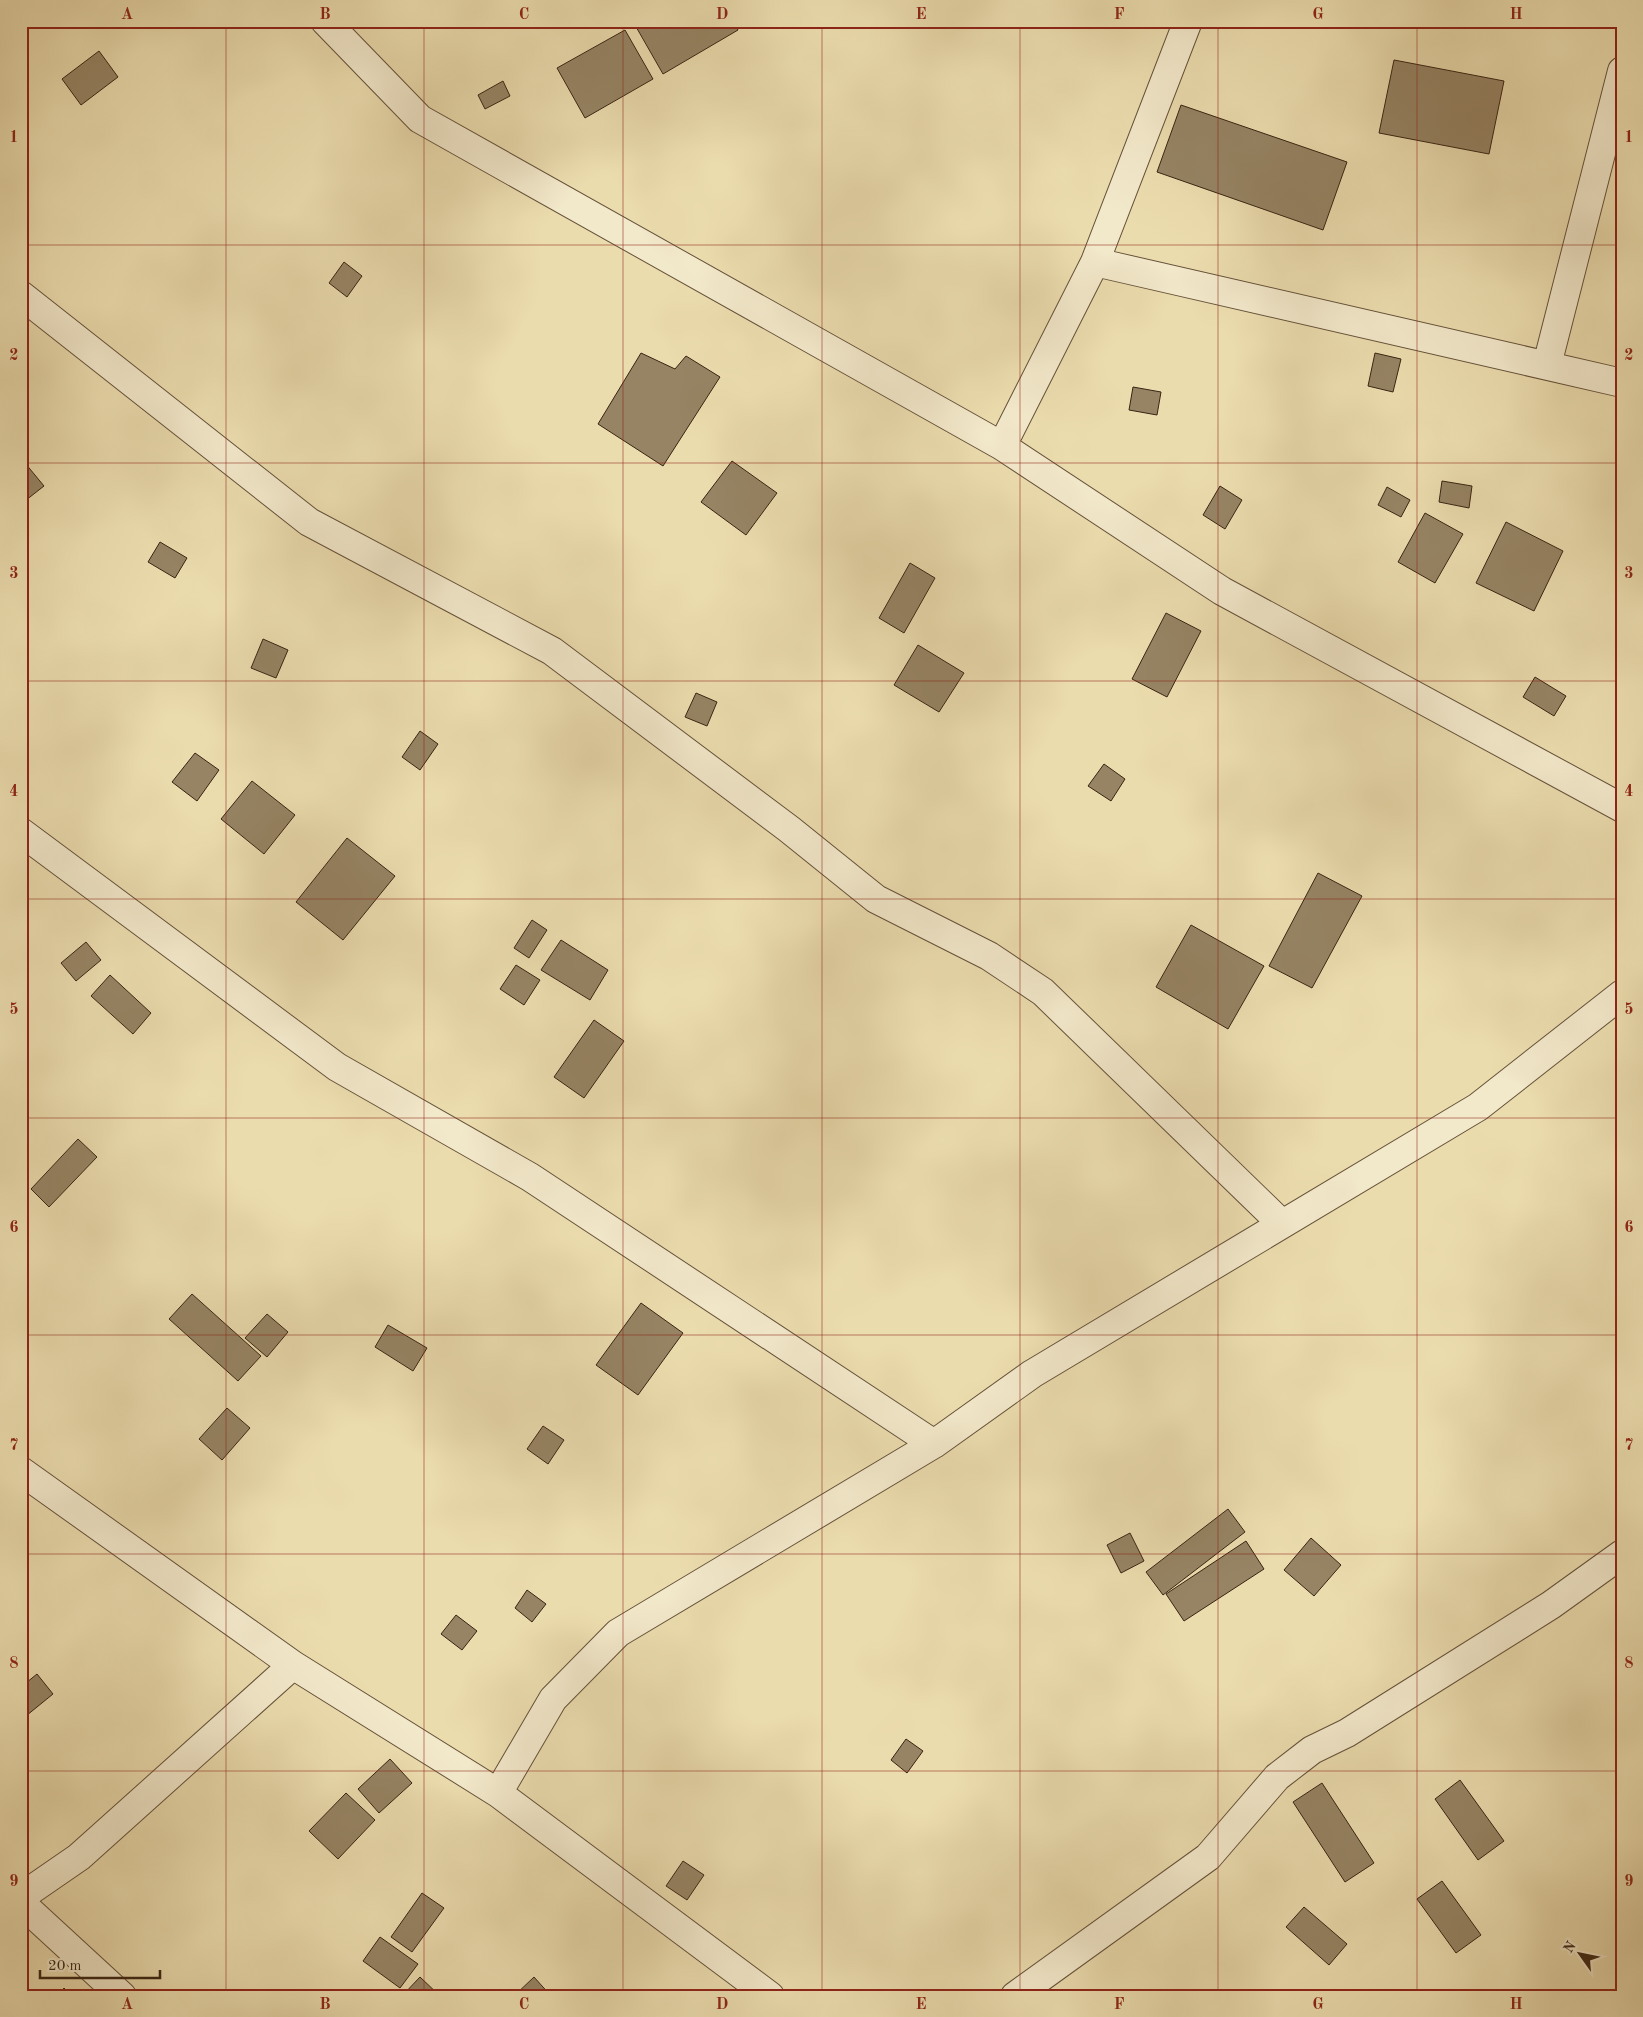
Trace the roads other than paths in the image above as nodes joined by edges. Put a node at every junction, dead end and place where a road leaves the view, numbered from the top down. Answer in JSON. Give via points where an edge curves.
{"nodes":[{"id":1,"x":325,"y":21,"type":"edge"},
{"id":2,"x":1188,"y":21,"type":"edge"},
{"id":3,"x":1622,"y":71,"type":"edge"},
{"id":4,"x":1095,"y":262,"type":"junction"},
{"id":5,"x":21,"y":295,"type":"edge"},
{"id":6,"x":1547,"y":365,"type":"junction"},
{"id":7,"x":1622,"y":383,"type":"edge"},
{"id":8,"x":1002,"y":446,"type":"junction"},
{"id":9,"x":1622,"y":808,"type":"edge"},
{"id":10,"x":21,"y":832,"type":"edge"},
{"id":11,"x":1622,"y":994,"type":"edge"},
{"id":12,"x":1282,"y":1224,"type":"junction"},
{"id":13,"x":934,"y":1444,"type":"junction"},
{"id":14,"x":21,"y":1471,"type":"edge"},
{"id":15,"x":1622,"y":1554,"type":"edge"},
{"id":16,"x":293,"y":1665,"type":"junction"},
{"id":17,"x":498,"y":1793,"type":"junction"},
{"id":18,"x":21,"y":1897,"type":"edge"},
{"id":19,"x":21,"y":1903,"type":"edge"},
{"id":20,"x":122,"y":1996,"type":"edge"},
{"id":21,"x":770,"y":1996,"type":"edge"},
{"id":22,"x":1015,"y":1996,"type":"edge"}],
"edges":[{"from":1,"to":8,"type":"street","via":[[420,119]]},
{"from":2,"to":4,"type":"street"},
{"from":3,"to":6,"type":"street"},
{"from":4,"to":6,"type":"street"},
{"from":4,"to":8,"type":"street"},
{"from":5,"to":12,"type":"street","via":[[309,522],[552,651],[876,898],[989,956],[1043,992]]},
{"from":6,"to":7,"type":"street"},
{"from":8,"to":9,"type":"street","via":[[1222,591]]},
{"from":10,"to":13,"type":"street","via":[[337,1067],[530,1178]]},
{"from":11,"to":12,"type":"street","via":[[1478,1107]]},
{"from":12,"to":13,"type":"street","via":[[1032,1374]]},
{"from":13,"to":17,"type":"street","via":[[618,1633],[553,1700]]},
{"from":14,"to":16,"type":"street"},
{"from":15,"to":22,"type":"street","via":[[1551,1606],[1346,1733],[1312,1750],[1277,1777],[1208,1857]]},
{"from":16,"to":17,"type":"street"},
{"from":16,"to":18,"type":"street","via":[[79,1857]]},
{"from":17,"to":21,"type":"street"},
{"from":19,"to":20,"type":"street"}]}
